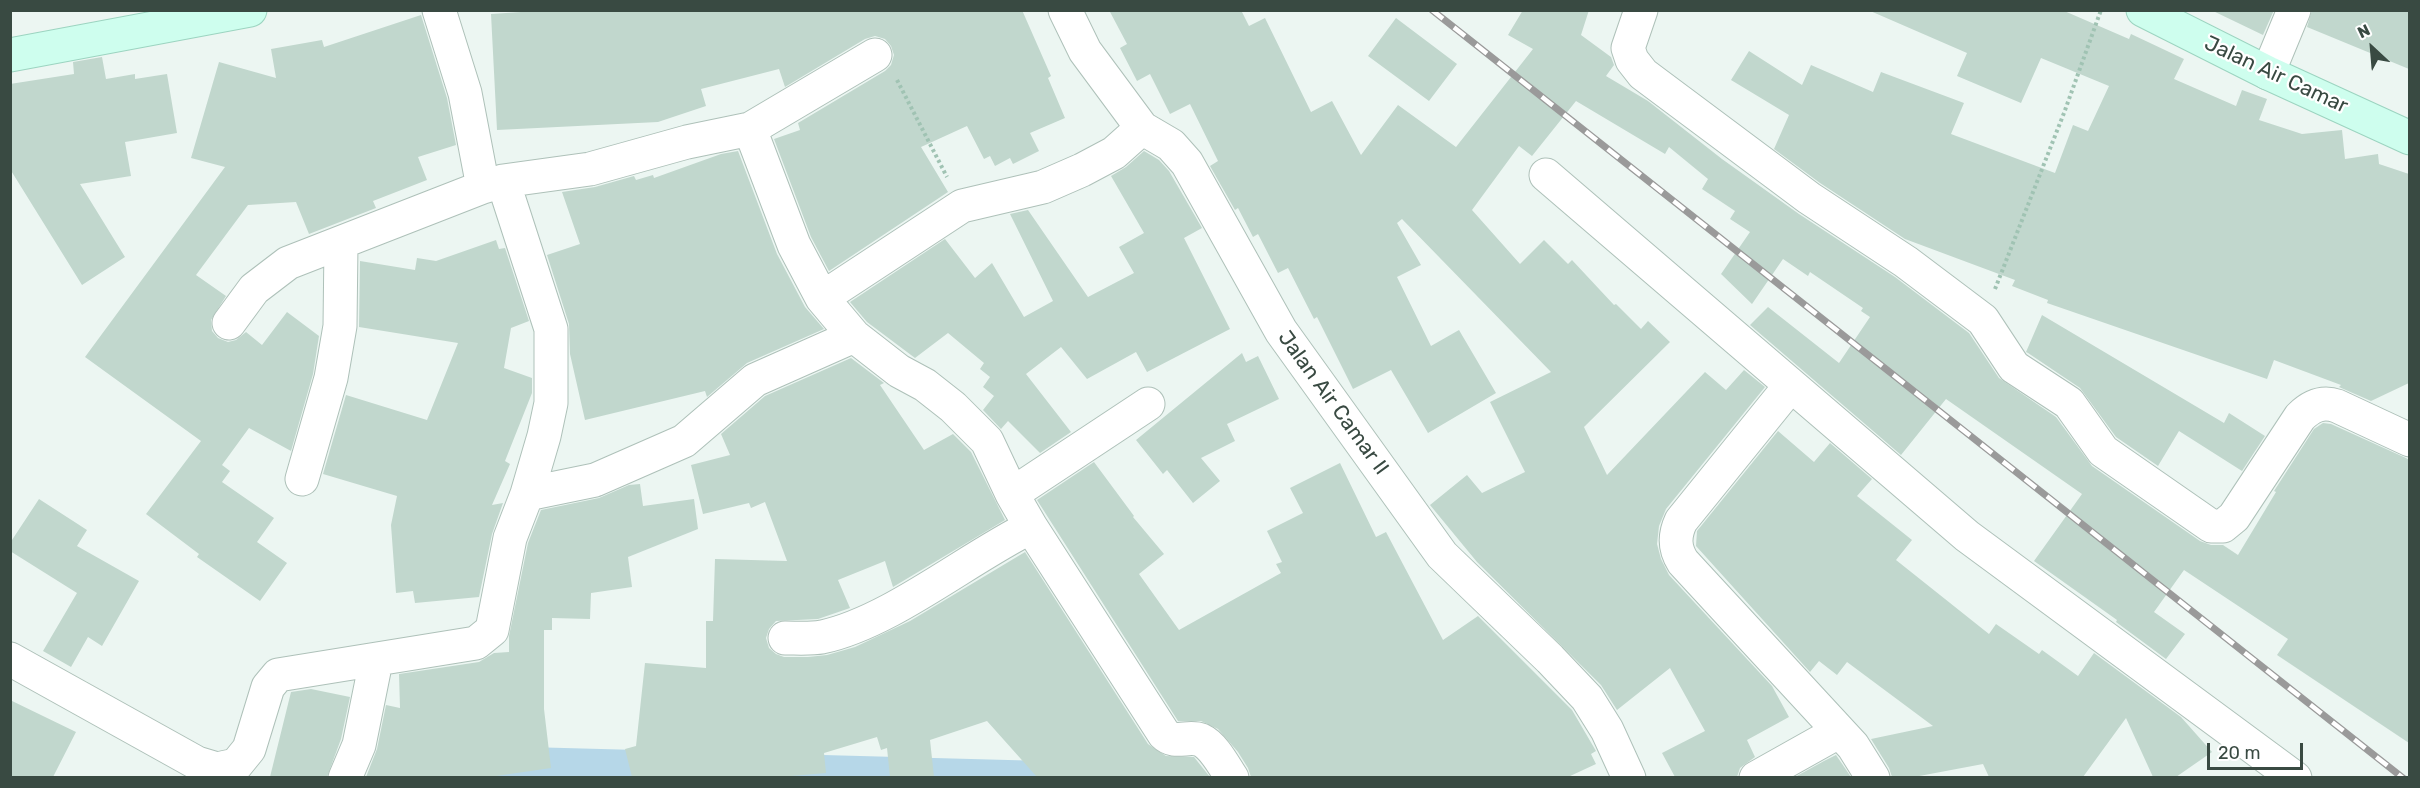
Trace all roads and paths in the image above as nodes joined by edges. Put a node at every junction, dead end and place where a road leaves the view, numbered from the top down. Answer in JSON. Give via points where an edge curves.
{"nodes":[{"id":1,"x":250,"y":10,"type":"edge"},
{"id":2,"x":439,"y":10,"type":"edge"},
{"id":3,"x":1065,"y":10,"type":"edge"},
{"id":4,"x":1641,"y":10,"type":"edge"},
{"id":5,"x":2101,"y":10,"type":"edge"},
{"id":6,"x":2143,"y":10,"type":"edge"},
{"id":7,"x":2294,"y":10,"type":"edge"},
{"id":8,"x":10,"y":55,"type":"edge"},
{"id":9,"x":875,"y":55,"type":"joint"},
{"id":10,"x":2268,"y":73,"type":"junction"},
{"id":11,"x":1142,"y":128,"type":"junction"},
{"id":12,"x":750,"y":129,"type":"junction"},
{"id":13,"x":2409,"y":138,"type":"edge"},
{"id":14,"x":1546,"y":175,"type":"dead end"},
{"id":15,"x":493,"y":184,"type":"junction"},
{"id":16,"x":963,"y":206,"type":"junction"},
{"id":17,"x":341,"y":244,"type":"junction"},
{"id":18,"x":822,"y":298,"type":"junction"},
{"id":19,"x":1983,"y":320,"type":"junction"},
{"id":20,"x":229,"y":323,"type":"dead end"},
{"id":21,"x":854,"y":336,"type":"junction"},
{"id":22,"x":1791,"y":385,"type":"junction"},
{"id":23,"x":1148,"y":404,"type":"dead end"},
{"id":24,"x":2409,"y":440,"type":"edge"},
{"id":25,"x":302,"y":479,"type":"dead end"},
{"id":26,"x":526,"y":494,"type":"junction"},
{"id":27,"x":1012,"y":494,"type":"junction"},
{"id":28,"x":1031,"y":527,"type":"junction"},
{"id":29,"x":785,"y":638,"type":"dead end"},
{"id":30,"x":10,"y":659,"type":"edge"},
{"id":31,"x":376,"y":661,"type":"junction"},
{"id":32,"x":1838,"y":732,"type":"junction"},
{"id":33,"x":2280,"y":773,"type":"edge"},
{"id":34,"x":345,"y":777,"type":"edge"},
{"id":35,"x":1232,"y":777,"type":"edge"},
{"id":36,"x":1629,"y":777,"type":"edge"},
{"id":37,"x":1756,"y":777,"type":"edge"},
{"id":38,"x":1873,"y":777,"type":"edge"}],
"edges":[{"from":1,"to":8,"type":"main road"},
{"from":2,"to":15,"type":"street"},
{"from":3,"to":11,"type":"street","name":"Jalan Air Camar II","via":[[1085,51]]},
{"from":4,"to":19,"type":"street","via":[[1628,48],[1643,74]]},
{"from":5,"to":19,"type":"path"},
{"from":6,"to":10,"type":"main road","name":"Jalan Air Camar"},
{"from":7,"to":10,"type":"street"},
{"from":9,"to":12,"type":"street"},
{"from":9,"to":16,"type":"path","via":[[895,75]]},
{"from":10,"to":13,"type":"main road","name":"Jalan Air Camar"},
{"from":11,"to":16,"type":"street","via":[[1114,153],[1082,170],[1042,187]]},
{"from":11,"to":36,"type":"street","name":"Jalan Air Camar II","via":[[1171,145],[1187,163],[1281,331],[1442,555],[1587,698]]},
{"from":12,"to":15,"type":"street","via":[[590,169]]},
{"from":12,"to":18,"type":"street","via":[[794,246]]},
{"from":14,"to":22,"type":"street"},
{"from":15,"to":17,"type":"street"},
{"from":15,"to":26,"type":"street","via":[[551,329],[551,403]]},
{"from":16,"to":18,"type":"street"},
{"from":17,"to":20,"type":"street","via":[[288,263],[254,289]]},
{"from":17,"to":25,"type":"street","via":[[340,326],[333,368]]},
{"from":18,"to":21,"type":"street"},
{"from":19,"to":24,"type":"street","via":[[2014,367],[2069,403],[2103,451],[2211,526],[2223,526],[2234,517],[2300,417],[2315,405],[2330,403]]},
{"from":21,"to":26,"type":"street","via":[[755,380],[684,441],[595,480]]},
{"from":21,"to":27,"type":"street","via":[[899,371],[925,385],[981,434]]},
{"from":22,"to":32,"type":"street","via":[[1681,521],[1677,551]]},
{"from":22,"to":33,"type":"street","via":[[1967,536]]},
{"from":23,"to":27,"type":"street"},
{"from":26,"to":31,"type":"street","via":[[510,538],[492,630],[476,643]]},
{"from":27,"to":28,"type":"street"},
{"from":28,"to":29,"type":"street","via":[[871,618],[824,636]]},
{"from":28,"to":35,"type":"street","via":[[1164,734],[1170,739],[1203,741]]},
{"from":30,"to":31,"type":"street","via":[[197,763],[217,769],[236,765],[249,749],[268,687],[278,675]]},
{"from":31,"to":34,"type":"street","via":[[359,745]]},
{"from":32,"to":37,"type":"street"},
{"from":32,"to":38,"type":"street","via":[[1853,746]]}]}
